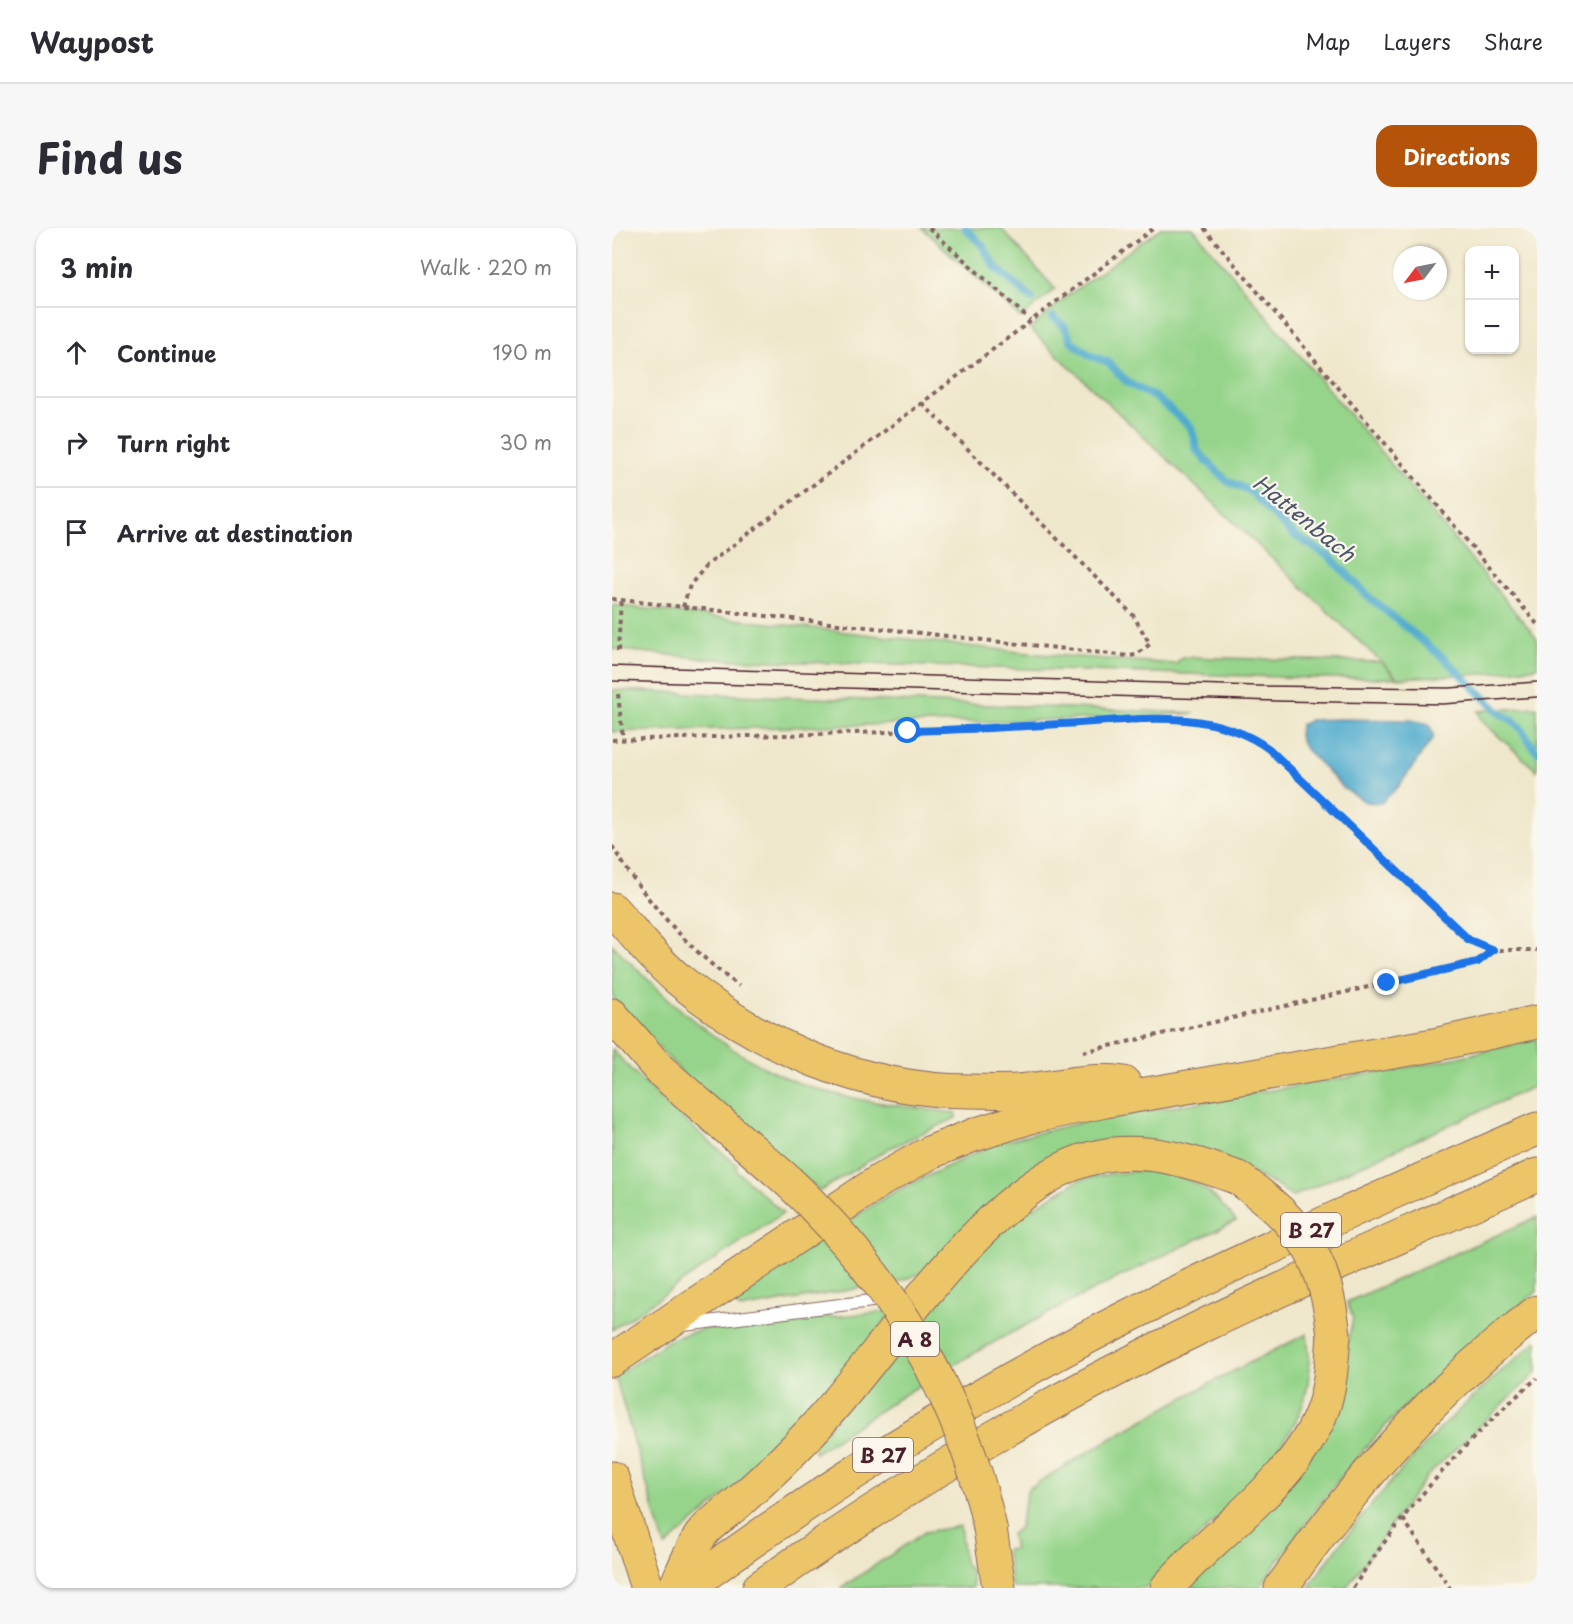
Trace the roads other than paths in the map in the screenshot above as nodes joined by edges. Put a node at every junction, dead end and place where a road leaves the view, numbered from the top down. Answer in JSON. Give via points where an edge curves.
{"nodes":[{"id":1,"x":612,"y":909,"type":"edge"},
{"id":2,"x":612,"y":1015,"type":"edge"},
{"id":3,"x":1537,"y":1022,"type":"edge"},
{"id":4,"x":1174,"y":1090,"type":"junction"},
{"id":5,"x":1537,"y":1129,"type":"edge"},
{"id":6,"x":1537,"y":1175,"type":"edge"},
{"id":7,"x":931,"y":1287,"type":"junction"},
{"id":8,"x":1537,"y":1312,"type":"edge"},
{"id":9,"x":646,"y":1338,"type":"junction"},
{"id":10,"x":612,"y":1360,"type":"edge"},
{"id":11,"x":612,"y":1478,"type":"edge"},
{"id":12,"x":990,"y":1528,"type":"junction"},
{"id":13,"x":647,"y":1588,"type":"edge"},
{"id":14,"x":675,"y":1588,"type":"edge"},
{"id":15,"x":687,"y":1588,"type":"edge"},
{"id":16,"x":759,"y":1588,"type":"edge"},
{"id":17,"x":985,"y":1588,"type":"edge"},
{"id":18,"x":999,"y":1588,"type":"edge"},
{"id":19,"x":1167,"y":1588,"type":"edge"},
{"id":20,"x":1281,"y":1588,"type":"edge"}],
"edges":[{"from":1,"to":4,"type":"highway","via":[[684,984],[761,1038],[856,1074],[947,1091],[1016,1091],[1106,1080]]},
{"from":2,"to":12,"type":"highway","number":"A 8","bridge":true,"via":[[660,1070],[788,1181],[850,1244],[904,1318],[946,1394],[965,1435]]},
{"from":3,"to":4,"type":"highway","via":[[1434,1045]]},
{"from":4,"to":9,"type":"highway","via":[[1030,1117],[931,1152],[799,1233]]},
{"from":5,"to":15,"type":"highway","number":"B 27","via":[[1321,1225],[1088,1338],[884,1454]]},
{"from":6,"to":16,"type":"highway","number":"B 27","via":[[1260,1299],[1089,1384],[920,1482]]},
{"from":7,"to":9,"type":"lane","via":[[909,1296],[693,1323]]},
{"from":7,"to":14,"type":"highway","via":[[824,1418],[702,1534]]},
{"from":7,"to":19,"type":"highway","bridge":true,"via":[[1011,1201],[1091,1158],[1119,1153],[1180,1159],[1238,1178],[1278,1210],[1308,1245],[1326,1284],[1334,1335],[1323,1409],[1305,1444],[1248,1509]]},
{"from":8,"to":20,"type":"highway","via":[[1401,1435],[1356,1486]]},
{"from":9,"to":10,"type":"highway"},
{"from":11,"to":13,"type":"highway"},
{"from":12,"to":17,"type":"highway"},
{"from":12,"to":18,"type":"highway","number":"A 8"}]}
